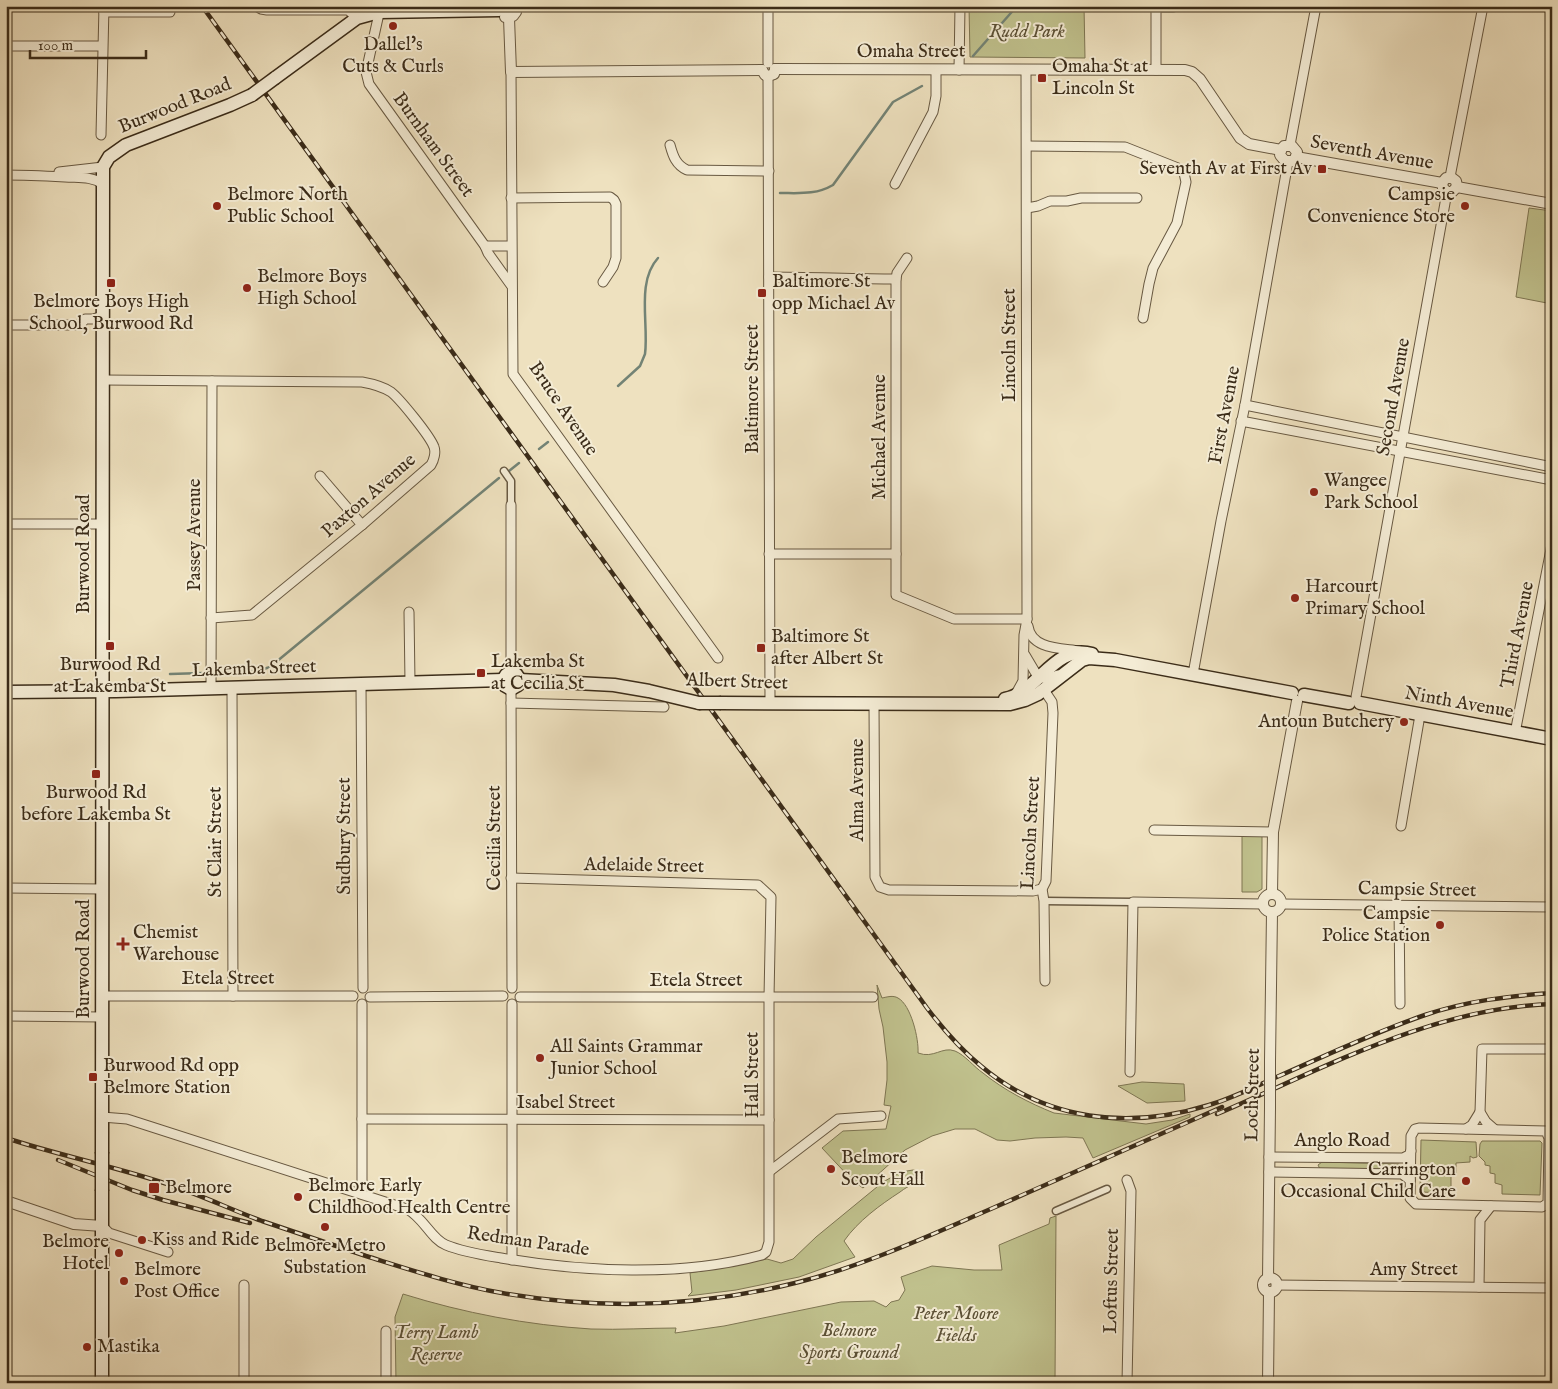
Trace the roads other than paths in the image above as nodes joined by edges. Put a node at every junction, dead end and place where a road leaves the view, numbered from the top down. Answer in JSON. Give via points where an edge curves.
{"nodes":[{"id":1,"x":256,"y":6,"type":"edge"},
{"id":2,"x":516,"y":6,"type":"edge"},
{"id":3,"x":768,"y":6,"type":"edge"},
{"id":4,"x":960,"y":6,"type":"edge"},
{"id":5,"x":1316,"y":6,"type":"edge"},
{"id":6,"x":1483,"y":6,"type":"edge"},
{"id":7,"x":1154,"y":7,"type":"edge"},
{"id":8,"x":1173,"y":7,"type":"edge"},
{"id":9,"x":104,"y":9,"type":"edge"},
{"id":10,"x":380,"y":9,"type":"edge"},
{"id":11,"x":503,"y":11,"type":"edge"},
{"id":12,"x":170,"y":12,"type":"dead end"},
{"id":13,"x":357,"y":18,"type":"junction"},
{"id":14,"x":6,"y":46,"type":"edge"},
{"id":15,"x":102,"y":46,"type":"junction"},
{"id":16,"x":768,"y":70,"type":"junction"},
{"id":17,"x":936,"y":70,"type":"junction"},
{"id":18,"x":960,"y":70,"type":"junction"},
{"id":19,"x":1026,"y":70,"type":"junction"},
{"id":20,"x":1156,"y":70,"type":"junction"},
{"id":21,"x":511,"y":72,"type":"junction"},
{"id":22,"x":101,"y":135,"type":"dead end"},
{"id":23,"x":670,"y":145,"type":"dead end"},
{"id":24,"x":1026,"y":146,"type":"junction"},
{"id":25,"x":1285,"y":148,"type":"junction"},
{"id":26,"x":1292,"y":159,"type":"junction"},
{"id":27,"x":103,"y":166,"type":"junction"},
{"id":28,"x":769,"y":171,"type":"junction"},
{"id":29,"x":50,"y":175,"type":"junction"},
{"id":30,"x":6,"y":176,"type":"edge"},
{"id":31,"x":103,"y":184,"type":"junction"},
{"id":32,"x":894,"y":184,"type":"dead end"},
{"id":33,"x":1446,"y":184,"type":"junction"},
{"id":34,"x":511,"y":198,"type":"junction"},
{"id":35,"x":1137,"y":198,"type":"dead end"},
{"id":36,"x":1552,"y":204,"type":"edge"},
{"id":37,"x":1027,"y":208,"type":"junction"},
{"id":38,"x":485,"y":246,"type":"junction"},
{"id":39,"x":511,"y":246,"type":"junction"},
{"id":40,"x":907,"y":258,"type":"dead end"},
{"id":41,"x":769,"y":276,"type":"junction"},
{"id":42,"x":896,"y":279,"type":"junction"},
{"id":43,"x":603,"y":282,"type":"dead end"},
{"id":44,"x":511,"y":285,"type":"junction"},
{"id":45,"x":103,"y":316,"type":"junction"},
{"id":46,"x":1143,"y":318,"type":"dead end"},
{"id":47,"x":6,"y":325,"type":"edge"},
{"id":48,"x":103,"y":380,"type":"junction"},
{"id":49,"x":212,"y":381,"type":"junction"},
{"id":50,"x":1245,"y":405,"type":"junction"},
{"id":51,"x":1242,"y":421,"type":"junction"},
{"id":52,"x":1403,"y":436,"type":"junction"},
{"id":53,"x":1400,"y":452,"type":"junction"},
{"id":54,"x":1552,"y":467,"type":"edge"},
{"id":55,"x":504,"y":471,"type":"dead end"},
{"id":56,"x":320,"y":476,"type":"dead end"},
{"id":57,"x":1552,"y":480,"type":"edge"},
{"id":58,"x":511,"y":505,"type":"joint"},
{"id":59,"x":6,"y":524,"type":"edge"},
{"id":60,"x":103,"y":524,"type":"junction"},
{"id":61,"x":362,"y":525,"type":"junction"},
{"id":62,"x":1552,"y":544,"type":"edge"},
{"id":63,"x":769,"y":554,"type":"junction"},
{"id":64,"x":896,"y":554,"type":"junction"},
{"id":65,"x":409,"y":612,"type":"dead end"},
{"id":66,"x":211,"y":618,"type":"junction"},
{"id":67,"x":1026,"y":619,"type":"junction"},
{"id":68,"x":1024,"y":651,"type":"junction"},
{"id":69,"x":1088,"y":652,"type":"junction"},
{"id":70,"x":718,"y":658,"type":"dead end"},
{"id":71,"x":1115,"y":660,"type":"junction"},
{"id":72,"x":1071,"y":667,"type":"junction"},
{"id":73,"x":1193,"y":674,"type":"junction"},
{"id":74,"x":1038,"y":677,"type":"junction"},
{"id":75,"x":511,"y":680,"type":"junction"},
{"id":76,"x":410,"y":682,"type":"junction"},
{"id":77,"x":360,"y":684,"type":"junction"},
{"id":78,"x":232,"y":688,"type":"junction"},
{"id":79,"x":211,"y":689,"type":"junction"},
{"id":80,"x":1044,"y":690,"type":"junction"},
{"id":81,"x":103,"y":691,"type":"junction"},
{"id":82,"x":6,"y":692,"type":"edge"},
{"id":83,"x":1298,"y":696,"type":"junction"},
{"id":84,"x":1008,"y":698,"type":"junction"},
{"id":85,"x":1355,"y":701,"type":"junction"},
{"id":86,"x":511,"y":703,"type":"junction"},
{"id":87,"x":770,"y":703,"type":"junction"},
{"id":88,"x":874,"y":703,"type":"junction"},
{"id":89,"x":955,"y":704,"type":"junction"},
{"id":90,"x":664,"y":707,"type":"dead end"},
{"id":91,"x":1420,"y":715,"type":"junction"},
{"id":92,"x":1515,"y":733,"type":"junction"},
{"id":93,"x":1552,"y":739,"type":"edge"},
{"id":94,"x":1401,"y":826,"type":"dead end"},
{"id":95,"x":1154,"y":830,"type":"dead end"},
{"id":96,"x":1273,"y":832,"type":"junction"},
{"id":97,"x":511,"y":878,"type":"junction"},
{"id":98,"x":6,"y":888,"type":"edge"},
{"id":99,"x":102,"y":889,"type":"junction"},
{"id":100,"x":1042,"y":889,"type":"junction"},
{"id":101,"x":1272,"y":894,"type":"junction"},
{"id":102,"x":771,"y":897,"type":"joint"},
{"id":103,"x":1044,"y":901,"type":"junction"},
{"id":104,"x":1133,"y":902,"type":"junction"},
{"id":105,"x":1263,"y":904,"type":"junction"},
{"id":106,"x":1282,"y":904,"type":"junction"},
{"id":107,"x":1399,"y":906,"type":"junction"},
{"id":108,"x":1552,"y":907,"type":"edge"},
{"id":109,"x":1272,"y":912,"type":"junction"},
{"id":110,"x":1045,"y":981,"type":"dead end"},
{"id":111,"x":363,"y":988,"type":"junction"},
{"id":112,"x":512,"y":988,"type":"junction"},
{"id":113,"x":103,"y":996,"type":"junction"},
{"id":114,"x":233,"y":996,"type":"junction"},
{"id":115,"x":353,"y":996,"type":"junction"},
{"id":116,"x":503,"y":996,"type":"junction"},
{"id":117,"x":370,"y":997,"type":"junction"},
{"id":118,"x":520,"y":997,"type":"junction"},
{"id":119,"x":769,"y":997,"type":"junction"},
{"id":120,"x":873,"y":997,"type":"dead end"},
{"id":121,"x":362,"y":1004,"type":"junction"},
{"id":122,"x":512,"y":1004,"type":"junction"},
{"id":123,"x":1400,"y":1004,"type":"dead end"},
{"id":124,"x":6,"y":1016,"type":"edge"},
{"id":125,"x":102,"y":1017,"type":"junction"},
{"id":126,"x":1552,"y":1049,"type":"edge"},
{"id":127,"x":1130,"y":1072,"type":"dead end"},
{"id":128,"x":1480,"y":1112,"type":"junction"},
{"id":129,"x":881,"y":1116,"type":"dead end"},
{"id":130,"x":102,"y":1117,"type":"junction"},
{"id":131,"x":362,"y":1119,"type":"junction"},
{"id":132,"x":511,"y":1119,"type":"junction"},
{"id":133,"x":769,"y":1120,"type":"junction"},
{"id":134,"x":1466,"y":1129,"type":"junction"},
{"id":135,"x":1494,"y":1129,"type":"junction"},
{"id":136,"x":1411,"y":1151,"type":"junction"},
{"id":137,"x":1550,"y":1154,"type":"edge"},
{"id":138,"x":1269,"y":1157,"type":"junction"},
{"id":139,"x":770,"y":1171,"type":"junction"},
{"id":140,"x":1269,"y":1172,"type":"junction"},
{"id":141,"x":1127,"y":1180,"type":"dead end"},
{"id":142,"x":1410,"y":1180,"type":"junction"},
{"id":143,"x":1550,"y":1182,"type":"edge"},
{"id":144,"x":1107,"y":1189,"type":"dead end"},
{"id":145,"x":362,"y":1194,"type":"junction"},
{"id":146,"x":6,"y":1201,"type":"edge"},
{"id":147,"x":1469,"y":1206,"type":"junction"},
{"id":148,"x":1491,"y":1206,"type":"junction"},
{"id":149,"x":1056,"y":1211,"type":"dead end"},
{"id":150,"x":1480,"y":1220,"type":"junction"},
{"id":151,"x":102,"y":1226,"type":"junction"},
{"id":152,"x":168,"y":1252,"type":"dead end"},
{"id":153,"x":766,"y":1252,"type":"joint"},
{"id":154,"x":512,"y":1260,"type":"junction"},
{"id":155,"x":244,"y":1285,"type":"dead end"},
{"id":156,"x":1271,"y":1285,"type":"junction"},
{"id":157,"x":1479,"y":1287,"type":"junction"},
{"id":158,"x":1552,"y":1288,"type":"edge"},
{"id":159,"x":386,"y":1331,"type":"dead end"},
{"id":160,"x":102,"y":1383,"type":"edge"},
{"id":161,"x":244,"y":1383,"type":"edge"},
{"id":162,"x":386,"y":1383,"type":"edge"},
{"id":163,"x":1127,"y":1383,"type":"edge"},
{"id":164,"x":1268,"y":1383,"type":"edge"}],
"edges":[{"from":1,"to":13,"type":"street","via":[[267,10],[348,10]]},
{"from":2,"to":11,"type":"street","via":[[515,14]]},
{"from":3,"to":16,"type":"street","name":"Baltimore Street"},
{"from":4,"to":18,"type":"street"},
{"from":5,"to":25,"type":"street"},
{"from":6,"to":33,"type":"street","name":"Second Avenue"},
{"from":7,"to":8,"type":"street"},
{"from":7,"to":20,"type":"street"},
{"from":9,"to":12,"type":"street"},
{"from":9,"to":15,"type":"street"},
{"from":10,"to":11,"type":"main road","name":"Burwood Road"},
{"from":10,"to":13,"type":"main road","name":"Burwood Road"},
{"from":10,"to":38,"type":"street","name":"Burnham Street","via":[[366,72],[369,84]]},
{"from":11,"to":21,"type":"street","name":"Bruce Avenue"},
{"from":13,"to":27,"type":"main road","name":"Burwood Road","bridge":true,"via":[[252,95],[126,145],[109,157]]},
{"from":14,"to":15,"type":"street"},
{"from":15,"to":22,"type":"street"},
{"from":16,"to":17,"type":"street","name":"Omaha Street"},
{"from":16,"to":21,"type":"street","name":"Omaha Street"},
{"from":16,"to":28,"type":"street","name":"Baltimore Street"},
{"from":17,"to":18,"type":"street","name":"Omaha Street"},
{"from":17,"to":32,"type":"street","via":[[933,112]]},
{"from":18,"to":19,"type":"street","name":"Omaha Street"},
{"from":19,"to":20,"type":"street","name":"Omaha Street"},
{"from":19,"to":24,"type":"street","name":"Lincoln Street"},
{"from":20,"to":25,"type":"street","name":"Omaha Street","via":[[1192,72],[1240,138],[1248,144]]},
{"from":21,"to":34,"type":"street","name":"Bruce Avenue"},
{"from":23,"to":28,"type":"street","via":[[675,160],[687,170]]},
{"from":24,"to":37,"type":"street","name":"Lincoln Street"},
{"from":24,"to":46,"type":"street","via":[[1125,147],[1184,173],[1186,180],[1177,223],[1154,268]]},
{"from":25,"to":26,"type":"street","via":[[1281,158]]},
{"from":25,"to":26,"type":"street","via":[[1296,149]]},
{"from":26,"to":33,"type":"street","name":"Seventh Avenue"},
{"from":26,"to":50,"type":"street","name":"First Avenue"},
{"from":27,"to":29,"type":"street"},
{"from":27,"to":31,"type":"main road","name":"Burwood Road"},
{"from":28,"to":41,"type":"street","name":"Baltimore Street"},
{"from":29,"to":30,"type":"street"},
{"from":29,"to":31,"type":"street","via":[[88,178]]},
{"from":31,"to":45,"type":"main road","name":"Burwood Road"},
{"from":33,"to":36,"type":"street","name":"Seventh Avenue","via":[[1456,181],[1457,187]]},
{"from":33,"to":52,"type":"street","name":"Second Avenue"},
{"from":34,"to":39,"type":"street","name":"Bruce Avenue"},
{"from":34,"to":43,"type":"street","via":[[593,197],[614,200],[616,258]]},
{"from":35,"to":37,"type":"street","via":[[1081,198],[1050,201]]},
{"from":37,"to":67,"type":"street","name":"Lincoln Street"},
{"from":38,"to":39,"type":"street"},
{"from":38,"to":44,"type":"street","name":"Burnham Street"},
{"from":39,"to":44,"type":"street","name":"Bruce Avenue"},
{"from":40,"to":42,"type":"street","name":"Michael Avenue"},
{"from":41,"to":42,"type":"street"},
{"from":41,"to":63,"type":"street","name":"Baltimore Street"},
{"from":42,"to":64,"type":"street","name":"Michael Avenue"},
{"from":44,"to":70,"type":"street","name":"Bruce Avenue","via":[[513,374]]},
{"from":45,"to":47,"type":"street","via":[[85,319],[80,325]]},
{"from":45,"to":48,"type":"main road","name":"Burwood Road"},
{"from":48,"to":49,"type":"street","name":"Paxton Avenue"},
{"from":48,"to":60,"type":"main road","name":"Burwood Road"},
{"from":49,"to":61,"type":"street","name":"Paxton Avenue","via":[[362,382],[380,385],[404,404],[435,448],[434,461]]},
{"from":49,"to":66,"type":"street","name":"Passey Avenue"},
{"from":50,"to":51,"type":"street","name":"First Avenue"},
{"from":50,"to":52,"type":"street"},
{"from":51,"to":53,"type":"street"},
{"from":51,"to":73,"type":"street","name":"First Avenue"},
{"from":52,"to":53,"type":"street","name":"Second Avenue"},
{"from":52,"to":54,"type":"street"},
{"from":53,"to":57,"type":"street"},
{"from":53,"to":85,"type":"street","name":"Second Avenue"},
{"from":55,"to":58,"type":"street","name":"Cecilia Street","via":[[510,481]]},
{"from":56,"to":61,"type":"street"},
{"from":58,"to":75,"type":"street","name":"Cecilia Street"},
{"from":59,"to":60,"type":"street"},
{"from":60,"to":81,"type":"main road","name":"Burwood Road"},
{"from":61,"to":66,"type":"street","name":"Paxton Avenue","via":[[252,615]]},
{"from":62,"to":92,"type":"street","name":"Third Avenue"},
{"from":63,"to":64,"type":"street"},
{"from":63,"to":87,"type":"street","name":"Baltimore Street"},
{"from":64,"to":67,"type":"street","name":"Michael Avenue","via":[[896,595],[954,619]]},
{"from":65,"to":76,"type":"street"},
{"from":66,"to":79,"type":"street","name":"Passey Avenue"},
{"from":67,"to":68,"type":"street","name":"Lincoln Street"},
{"from":67,"to":69,"type":"street","name":"Lincoln Street","via":[[1035,641]]},
{"from":68,"to":74,"type":"street"},
{"from":68,"to":84,"type":"street","name":"Lincoln Street","via":[[1022,685]]},
{"from":69,"to":71,"type":"main road","name":"Albert Street"},
{"from":69,"to":74,"type":"main road","name":"Albert Street","via":[[1060,659]]},
{"from":71,"to":72,"type":"main road","name":"Albert Street","via":[[1089,658]]},
{"from":71,"to":73,"type":"main road","name":"Ninth Avenue"},
{"from":72,"to":74,"type":"street","via":[[1048,679]]},
{"from":72,"to":80,"type":"main road","name":"Albert Street"},
{"from":73,"to":83,"type":"main road","name":"Ninth Avenue"},
{"from":74,"to":84,"type":"main road","name":"Albert Street","via":[[1026,689]]},
{"from":75,"to":76,"type":"main road","name":"Lakemba Street"},
{"from":75,"to":86,"type":"street","name":"Cecilia Street"},
{"from":75,"to":87,"type":"main road","name":"Albert Street","bridge":true,"via":[[614,685],[699,703]]},
{"from":76,"to":77,"type":"main road","name":"Lakemba Street"},
{"from":77,"to":78,"type":"main road","name":"Lakemba Street"},
{"from":77,"to":111,"type":"street","name":"Sudbury Street"},
{"from":78,"to":79,"type":"main road","name":"Lakemba Street"},
{"from":78,"to":114,"type":"street","name":"St Clair Street"},
{"from":79,"to":81,"type":"main road","name":"Lakemba Street"},
{"from":80,"to":89,"type":"main road","name":"Albert Street","via":[[1018,702]]},
{"from":80,"to":100,"type":"street","name":"Lincoln Street","via":[[1053,705],[1053,713],[1046,881]]},
{"from":81,"to":82,"type":"main road","name":"Lakemba Street"},
{"from":81,"to":99,"type":"main road","name":"Burwood Road"},
{"from":83,"to":85,"type":"main road","name":"Ninth Avenue"},
{"from":83,"to":96,"type":"street"},
{"from":84,"to":89,"type":"main road","name":"Albert Street"},
{"from":85,"to":91,"type":"main road","name":"Ninth Avenue"},
{"from":86,"to":90,"type":"street","name":"Albert Street"},
{"from":86,"to":97,"type":"street","name":"Cecilia Street"},
{"from":87,"to":88,"type":"main road","name":"Albert Street"},
{"from":88,"to":89,"type":"main road","name":"Albert Street"},
{"from":88,"to":100,"type":"street","name":"Alma Avenue","via":[[875,877],[880,887],[888,890]]},
{"from":91,"to":92,"type":"main road","name":"Ninth Avenue"},
{"from":91,"to":94,"type":"street"},
{"from":92,"to":93,"type":"main road","name":"Ninth Avenue"},
{"from":95,"to":96,"type":"street"},
{"from":96,"to":101,"type":"street"},
{"from":97,"to":102,"type":"street","name":"Adelaide Street","via":[[758,885]]},
{"from":97,"to":112,"type":"street","name":"Cecilia Street"},
{"from":98,"to":99,"type":"street"},
{"from":99,"to":113,"type":"main road","name":"Burwood Road"},
{"from":100,"to":103,"type":"street","name":"Lincoln Street"},
{"from":101,"to":105,"type":"street","via":[[1266,896]]},
{"from":101,"to":106,"type":"street","via":[[1279,897]]},
{"from":102,"to":119,"type":"street","name":"Hall Street"},
{"from":103,"to":104,"type":"street"},
{"from":103,"to":110,"type":"street","name":"Lincoln Street"},
{"from":104,"to":105,"type":"street"},
{"from":104,"to":127,"type":"street"},
{"from":105,"to":109,"type":"street"},
{"from":106,"to":107,"type":"street","name":"Campsie Street"},
{"from":106,"to":109,"type":"street"},
{"from":107,"to":108,"type":"street","name":"Campsie Street"},
{"from":107,"to":123,"type":"street"},
{"from":109,"to":138,"type":"street","name":"Loch Street","bridge":true},
{"from":111,"to":115,"type":"street","via":[[357,989]]},
{"from":111,"to":117,"type":"street"},
{"from":112,"to":116,"type":"street","via":[[507,989]]},
{"from":112,"to":118,"type":"street"},
{"from":113,"to":114,"type":"street","name":"Etela Street"},
{"from":113,"to":125,"type":"main road","name":"Burwood Road"},
{"from":114,"to":115,"type":"street","name":"Etela Street"},
{"from":115,"to":121,"type":"street"},
{"from":116,"to":117,"type":"street"},
{"from":116,"to":122,"type":"street","via":[[507,1003]]},
{"from":117,"to":121,"type":"street"},
{"from":118,"to":119,"type":"street","name":"Etela Street"},
{"from":118,"to":122,"type":"street"},
{"from":119,"to":120,"type":"street","name":"Etela Street"},
{"from":119,"to":133,"type":"street","name":"Hall Street"},
{"from":121,"to":131,"type":"street"},
{"from":122,"to":132,"type":"street"},
{"from":124,"to":125,"type":"street"},
{"from":125,"to":130,"type":"main road","name":"Burwood Road"},
{"from":126,"to":128,"type":"street","via":[[1482,1049]]},
{"from":128,"to":134,"type":"street"},
{"from":128,"to":135,"type":"street"},
{"from":129,"to":139,"type":"street","via":[[838,1119]]},
{"from":130,"to":145,"type":"street","name":"Redman Parade","via":[[126,1119]]},
{"from":130,"to":151,"type":"main road","name":"Burwood Road","bridge":true},
{"from":131,"to":132,"type":"street","name":"Isabel Street"},
{"from":131,"to":145,"type":"street"},
{"from":132,"to":133,"type":"street","name":"Isabel Street"},
{"from":132,"to":154,"type":"street"},
{"from":133,"to":139,"type":"street","name":"Hall Street"},
{"from":134,"to":135,"type":"street"},
{"from":134,"to":136,"type":"street","via":[[1415,1129],[1411,1136]]},
{"from":135,"to":137,"type":"street","via":[[1546,1131]]},
{"from":136,"to":138,"type":"street","name":"Anglo Road","via":[[1403,1158]]},
{"from":136,"to":142,"type":"street"},
{"from":137,"to":143,"type":"street"},
{"from":138,"to":140,"type":"street","name":"Loch Street"},
{"from":139,"to":153,"type":"street","name":"Hall Street","via":[[769,1242]]},
{"from":140,"to":142,"type":"street","name":"Anglo Road","via":[[1402,1174]]},
{"from":140,"to":156,"type":"street","name":"Loch Street"},
{"from":141,"to":163,"type":"street","name":"Loftus Street","via":[[1131,1191]]},
{"from":142,"to":147,"type":"street","via":[[1410,1198],[1416,1204]]},
{"from":143,"to":148,"type":"street","via":[[1545,1205]]},
{"from":144,"to":149,"type":"street"},
{"from":145,"to":154,"type":"street","name":"Redman Parade","via":[[415,1213],[446,1245]]},
{"from":146,"to":151,"type":"street","via":[[74,1224]]},
{"from":147,"to":148,"type":"street"},
{"from":147,"to":150,"type":"street"},
{"from":148,"to":150,"type":"street"},
{"from":150,"to":157,"type":"street"},
{"from":151,"to":152,"type":"street","via":[[109,1233]]},
{"from":151,"to":160,"type":"main road","name":"Burwood Road"},
{"from":153,"to":154,"type":"street","name":"Redman Parade","via":[[724,1263],[681,1268],[575,1268]]},
{"from":155,"to":161,"type":"street"},
{"from":156,"to":157,"type":"street","name":"Amy Street"},
{"from":156,"to":164,"type":"street","name":"Loch Street"},
{"from":157,"to":158,"type":"street","name":"Amy Street"},
{"from":159,"to":162,"type":"street"}]}
